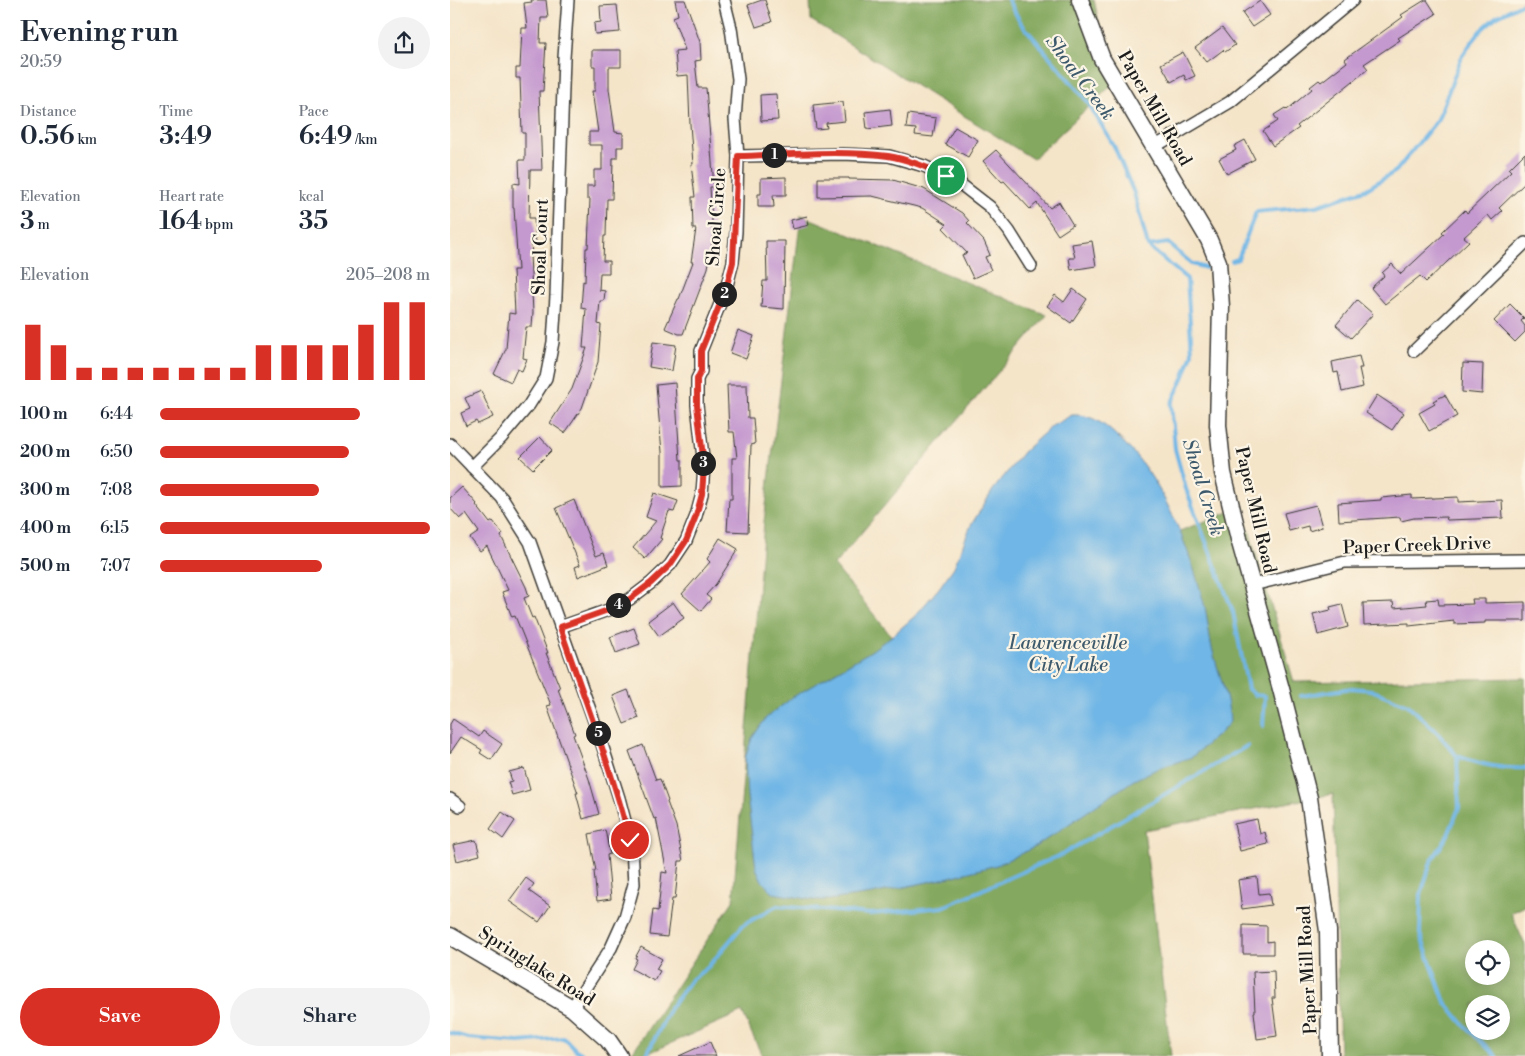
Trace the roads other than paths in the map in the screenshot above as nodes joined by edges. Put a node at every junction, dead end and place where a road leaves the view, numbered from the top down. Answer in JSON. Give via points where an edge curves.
{"nodes":[{"id":1,"x":568,"y":0,"type":"edge"},
{"id":2,"x":724,"y":0,"type":"edge"},
{"id":3,"x":1080,"y":0,"type":"edge"},
{"id":4,"x":1353,"y":0,"type":"edge"},
{"id":5,"x":1154,"y":147,"type":"junction"},
{"id":6,"x":738,"y":156,"type":"junction"},
{"id":7,"x":1523,"y":250,"type":"edge"},
{"id":8,"x":1031,"y":266,"type":"dead end"},
{"id":9,"x":1414,"y":351,"type":"dead end"},
{"id":10,"x":450,"y":444,"type":"edge"},
{"id":11,"x":472,"y":467,"type":"junction"},
{"id":12,"x":1525,"y":560,"type":"edge"},
{"id":13,"x":1252,"y":584,"type":"junction"},
{"id":14,"x":560,"y":627,"type":"junction"},
{"id":15,"x":450,"y":799,"type":"edge"},
{"id":16,"x":460,"y":806,"type":"dead end"},
{"id":17,"x":450,"y":936,"type":"edge"},
{"id":18,"x":572,"y":1008,"type":"junction"},
{"id":19,"x":619,"y":1056,"type":"edge"},
{"id":20,"x":1330,"y":1056,"type":"edge"}],
"edges":[{"from":1,"to":11,"type":"street","name":"Shoal Court","via":[[556,296],[546,378],[529,405]]},
{"from":2,"to":6,"type":"street","name":"Shoal Circle","via":[[738,79],[735,119]]},
{"from":3,"to":5,"type":"street","name":"Paper Mill Road","via":[[1102,59]]},
{"from":4,"to":5,"type":"street","via":[[1230,102]]},
{"from":5,"to":13,"type":"street","name":"Paper Mill Road","via":[[1209,240],[1218,262],[1221,307],[1218,425],[1223,473]]},
{"from":6,"to":8,"type":"street","via":[[871,155],[889,156],[924,166],[959,183],[990,207]]},
{"from":6,"to":14,"type":"street","name":"Shoal Circle","via":[[733,262],[726,289],[701,351],[701,371],[697,379],[704,466],[696,516],[686,541],[670,565],[651,583],[611,609]]},
{"from":7,"to":9,"type":"street"},
{"from":10,"to":11,"type":"street"},
{"from":11,"to":14,"type":"street","via":[[502,498],[530,542]]},
{"from":12,"to":13,"type":"street","name":"Paper Creek Drive","via":[[1345,562]]},
{"from":13,"to":20,"type":"street","name":"Paper Mill Road","via":[[1309,798],[1328,931]]},
{"from":14,"to":18,"type":"street","via":[[619,798],[632,848],[634,884],[625,917],[610,948]]},
{"from":15,"to":16,"type":"street"},
{"from":17,"to":18,"type":"street","name":"Springlake Road"},
{"from":18,"to":19,"type":"street","name":"Springlake Road","via":[[608,1040]]}]}
